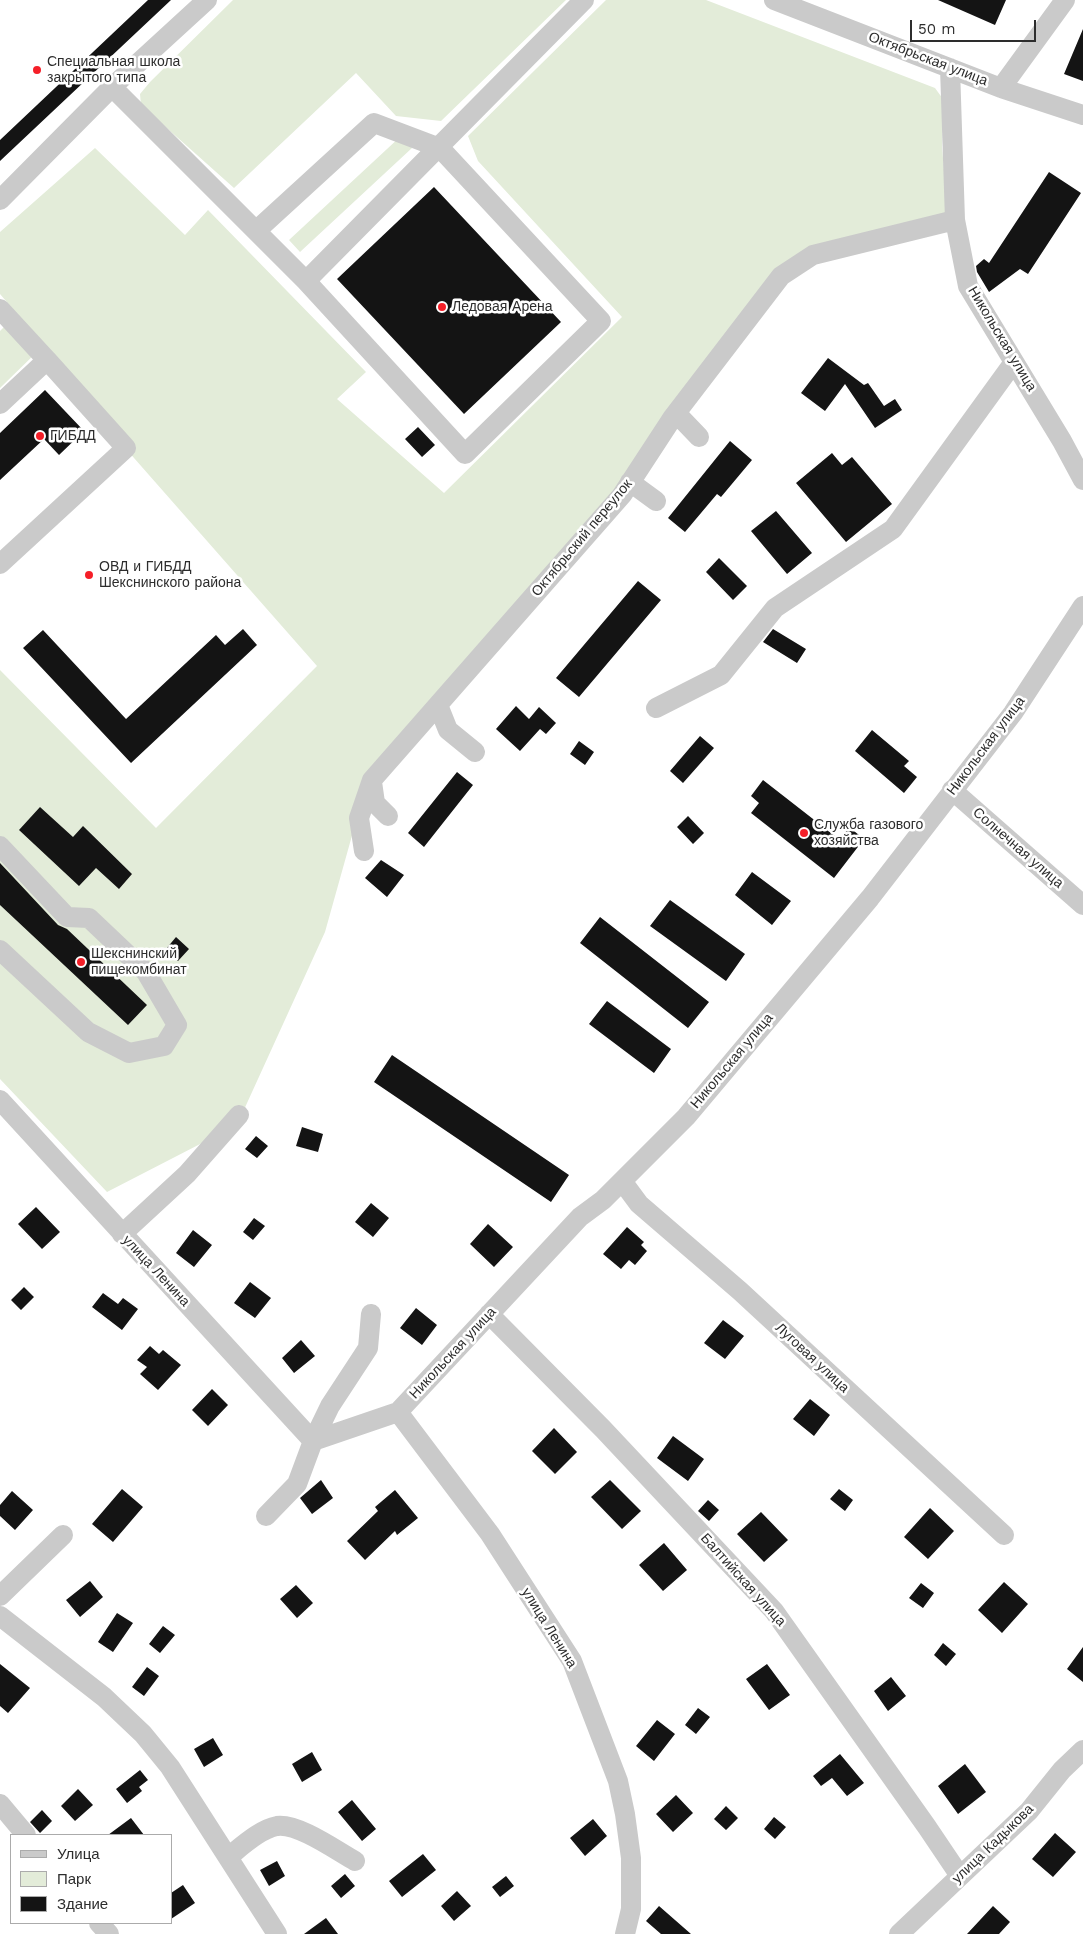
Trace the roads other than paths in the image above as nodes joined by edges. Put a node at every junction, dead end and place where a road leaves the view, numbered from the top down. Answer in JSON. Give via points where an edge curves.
{"nodes":[{"id":1,"x":207,"y":0,"type":"edge"},
{"id":2,"x":584,"y":0,"type":"edge"},
{"id":3,"x":1065,"y":0,"type":"edge"},
{"id":4,"x":784,"y":2,"type":"edge"},
{"id":5,"x":950,"y":68,"type":"junction"},
{"id":6,"x":112,"y":87,"type":"junction"},
{"id":7,"x":1001,"y":88,"type":"junction"},
{"id":8,"x":1083,"y":115,"type":"edge"},
{"id":9,"x":440,"y":148,"type":"junction"},
{"id":10,"x":0,"y":200,"type":"edge"},
{"id":11,"x":955,"y":220,"type":"junction"},
{"id":12,"x":257,"y":230,"type":"junction"},
{"id":13,"x":306,"y":281,"type":"junction"},
{"id":14,"x":0,"y":309,"type":"edge"},
{"id":15,"x":47,"y":360,"type":"junction"},
{"id":16,"x":1014,"y":362,"type":"junction"},
{"id":17,"x":0,"y":404,"type":"edge"},
{"id":18,"x":676,"y":412,"type":"junction"},
{"id":19,"x":699,"y":436,"type":"dead end"},
{"id":20,"x":1083,"y":480,"type":"edge"},
{"id":21,"x":630,"y":482,"type":"junction"},
{"id":22,"x":656,"y":501,"type":"dead end"},
{"id":23,"x":0,"y":564,"type":"edge"},
{"id":24,"x":1083,"y":606,"type":"edge"},
{"id":25,"x":438,"y":705,"type":"junction"},
{"id":26,"x":656,"y":708,"type":"dead end"},
{"id":27,"x":474,"y":752,"type":"dead end"},
{"id":28,"x":372,"y":780,"type":"junction"},
{"id":29,"x":952,"y":790,"type":"junction"},
{"id":30,"x":388,"y":816,"type":"dead end"},
{"id":31,"x":0,"y":846,"type":"edge"},
{"id":32,"x":364,"y":851,"type":"dead end"},
{"id":33,"x":1083,"y":905,"type":"edge"},
{"id":34,"x":0,"y":950,"type":"edge"},
{"id":35,"x":0,"y":1100,"type":"edge"},
{"id":36,"x":239,"y":1115,"type":"dead end"},
{"id":37,"x":622,"y":1181,"type":"junction"},
{"id":38,"x":122,"y":1234,"type":"junction"},
{"id":39,"x":371,"y":1314,"type":"dead end"},
{"id":40,"x":489,"y":1314,"type":"junction"},
{"id":41,"x":398,"y":1412,"type":"junction"},
{"id":42,"x":313,"y":1441,"type":"junction"},
{"id":43,"x":266,"y":1516,"type":"dead end"},
{"id":44,"x":63,"y":1535,"type":"dead end"},
{"id":45,"x":1004,"y":1535,"type":"dead end"},
{"id":46,"x":0,"y":1596,"type":"edge"},
{"id":47,"x":3,"y":1619,"type":"edge"},
{"id":48,"x":1083,"y":1750,"type":"edge"},
{"id":49,"x":0,"y":1804,"type":"edge"},
{"id":50,"x":25,"y":1834,"type":"edge"},
{"id":51,"x":228,"y":1857,"type":"junction"},
{"id":52,"x":355,"y":1861,"type":"dead end"},
{"id":53,"x":960,"y":1876,"type":"junction"},
{"id":54,"x":100,"y":1924,"type":"edge"},
{"id":55,"x":109,"y":1934,"type":"edge"},
{"id":56,"x":277,"y":1934,"type":"edge"},
{"id":57,"x":625,"y":1934,"type":"edge"},
{"id":58,"x":900,"y":1934,"type":"edge"}],
"edges":[{"from":1,"to":6,"type":"street"},
{"from":2,"to":9,"type":"street"},
{"from":3,"to":7,"type":"street"},
{"from":4,"to":5,"type":"street","name":"Октябрьская улица"},
{"from":5,"to":7,"type":"street","name":"Октябрьская улица"},
{"from":5,"to":11,"type":"street","name":"Никольская улица"},
{"from":6,"to":10,"type":"street"},
{"from":6,"to":12,"type":"street"},
{"from":7,"to":8,"type":"street","name":"Октябрьская улица"},
{"from":9,"to":12,"type":"street","via":[[374,123]]},
{"from":9,"to":13,"type":"street"},
{"from":9,"to":13,"type":"street","via":[[601,322],[465,454]]},
{"from":11,"to":16,"type":"street","name":"Никольская улица","via":[[968,286]]},
{"from":11,"to":18,"type":"street","name":"Октябрьский переулок","via":[[813,255],[781,276]]},
{"from":12,"to":13,"type":"street"},
{"from":14,"to":15,"type":"street"},
{"from":15,"to":17,"type":"street"},
{"from":15,"to":23,"type":"street","via":[[126,448]]},
{"from":16,"to":20,"type":"street","name":"Никольская улица"},
{"from":16,"to":26,"type":"street","via":[[893,529],[775,608],[721,675]]},
{"from":18,"to":19,"type":"street"},
{"from":18,"to":21,"type":"street","name":"Октябрьский переулок"},
{"from":21,"to":22,"type":"street"},
{"from":21,"to":25,"type":"street","name":"Октябрьский переулок"},
{"from":24,"to":29,"type":"street","name":"Никольская улица","via":[[1013,713]]},
{"from":25,"to":27,"type":"street","via":[[448,730]]},
{"from":25,"to":28,"type":"street","name":"Октябрьский переулок"},
{"from":28,"to":30,"type":"street","via":[[375,803]]},
{"from":28,"to":32,"type":"street","name":"Октябрьский переулок","via":[[359,818]]},
{"from":29,"to":33,"type":"street","name":"Солнечная улица"},
{"from":29,"to":37,"type":"street","name":"Никольская улица","via":[[870,898],[686,1117]]},
{"from":31,"to":34,"type":"street","via":[[68,917],[89,918],[146,972],[177,1025],[164,1046],[129,1053],[88,1032]]},
{"from":35,"to":38,"type":"street","name":"улица Ленина"},
{"from":36,"to":38,"type":"street","via":[[187,1174]]},
{"from":37,"to":40,"type":"street","name":"Никольская улица","via":[[580,1216]]},
{"from":37,"to":45,"type":"street","name":"Луговая улица","via":[[639,1204],[740,1291]]},
{"from":38,"to":42,"type":"street","name":"улица Ленина"},
{"from":39,"to":42,"type":"street","via":[[368,1348],[330,1406]]},
{"from":40,"to":41,"type":"street","name":"Никольская улица"},
{"from":40,"to":53,"type":"street","name":"Балтийская улица","via":[[774,1610]]},
{"from":41,"to":42,"type":"street","name":"Никольская улица"},
{"from":41,"to":57,"type":"street","name":"улица Ленина","via":[[490,1534],[572,1661],[618,1781],[625,1814],[631,1858],[631,1909]]},
{"from":42,"to":43,"type":"street","via":[[297,1484]]},
{"from":44,"to":46,"type":"street"},
{"from":47,"to":51,"type":"street","via":[[104,1697],[143,1734],[170,1768]]},
{"from":48,"to":53,"type":"street","name":"улица Кадыкова","via":[[1029,1811]]},
{"from":49,"to":50,"type":"street"},
{"from":51,"to":52,"type":"street","via":[[254,1836],[278,1826],[307,1832]]},
{"from":51,"to":56,"type":"street"},
{"from":53,"to":58,"type":"street","name":"улица Кадыкова"},
{"from":54,"to":55,"type":"street"}]}
